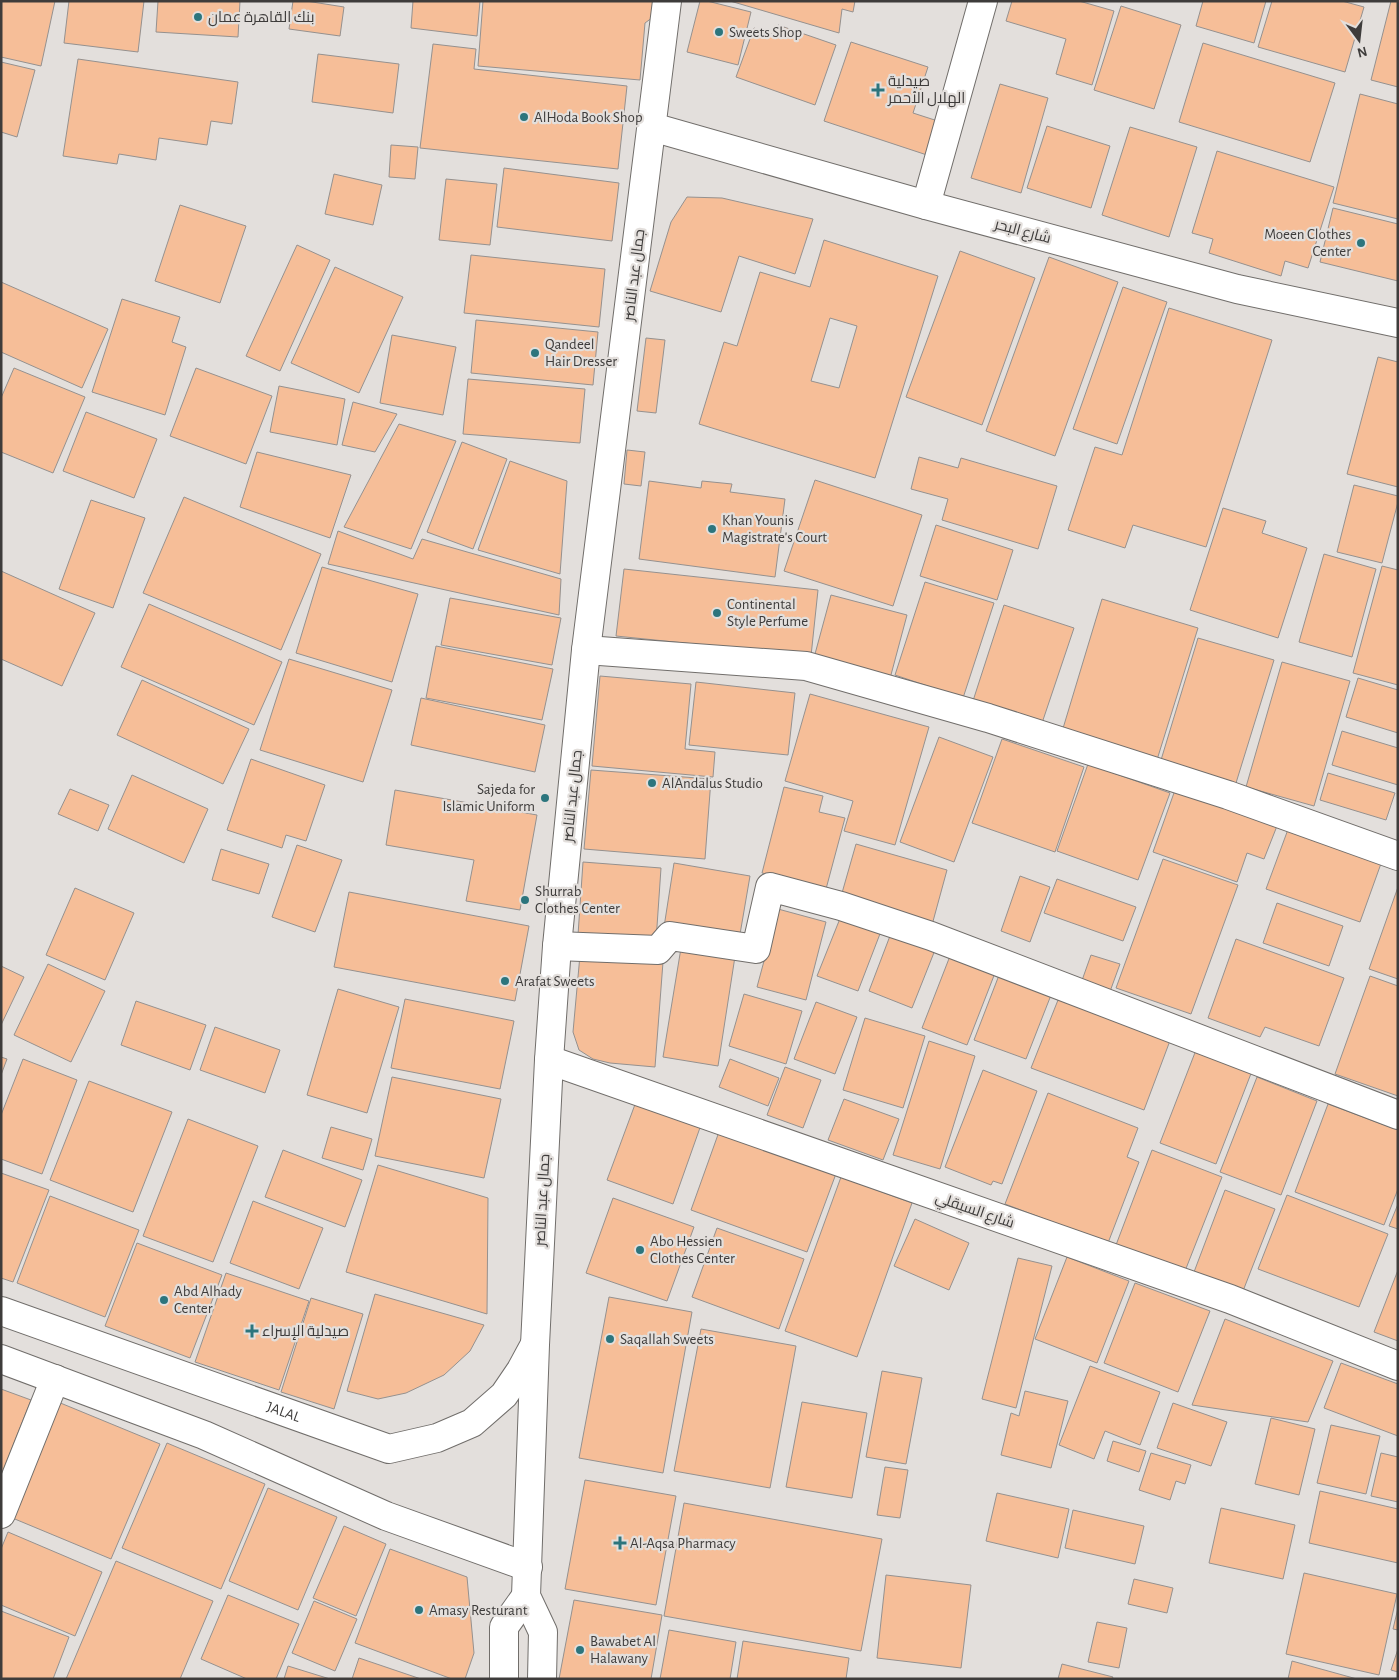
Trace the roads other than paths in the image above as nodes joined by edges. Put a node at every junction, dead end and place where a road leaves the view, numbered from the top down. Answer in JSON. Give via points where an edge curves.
{"nodes":[{"id":1,"x":667,"y":1,"type":"edge"},
{"id":2,"x":984,"y":1,"type":"edge"},
{"id":3,"x":652,"y":127,"type":"junction"},
{"id":4,"x":926,"y":205,"type":"junction"},
{"id":5,"x":1398,"y":323,"type":"edge"},
{"id":6,"x":586,"y":650,"type":"junction"},
{"id":7,"x":1398,"y":856,"type":"edge"},
{"id":8,"x":557,"y":946,"type":"junction"},
{"id":9,"x":549,"y":1060,"type":"junction"},
{"id":10,"x":1398,"y":1115,"type":"edge"},
{"id":11,"x":1,"y":1311,"type":"edge"},
{"id":12,"x":535,"y":1345,"type":"junction"},
{"id":13,"x":1,"y":1359,"type":"edge"},
{"id":14,"x":1398,"y":1366,"type":"edge"},
{"id":15,"x":55,"y":1379,"type":"junction"},
{"id":16,"x":1,"y":1514,"type":"edge"},
{"id":17,"x":528,"y":1567,"type":"junction"},
{"id":18,"x":526,"y":1596,"type":"junction"},
{"id":19,"x":504,"y":1679,"type":"edge"},
{"id":20,"x":542,"y":1679,"type":"edge"}],
"edges":[{"from":1,"to":3,"type":"main road","name":"جمال عبد الناصر"},
{"from":2,"to":4,"type":"main road"},
{"from":3,"to":4,"type":"main road","name":"شارع البحر"},
{"from":3,"to":6,"type":"main road","name":"جمال عبد الناصر"},
{"from":4,"to":5,"type":"main road","name":"شارع البحر","via":[[1237,289]]},
{"from":6,"to":7,"type":"main road","via":[[806,666],[988,718],[1228,794]]},
{"from":6,"to":8,"type":"main road","name":"جمال عبد الناصر"},
{"from":8,"to":9,"type":"main road","name":"جمال عبد الناصر"},
{"from":8,"to":10,"type":"main road","via":[[658,950],[670,936],[756,949],[770,886],[931,936]]},
{"from":9,"to":12,"type":"main road","name":"جمال عبد الناصر"},
{"from":9,"to":14,"type":"main road","name":"شارع السيقلي","via":[[1220,1296]]},
{"from":11,"to":12,"type":"main road","name":"JALAL","via":[[389,1449],[437,1438],[472,1423],[504,1395]]},
{"from":12,"to":17,"type":"main road","name":"جمال عبد الناصر"},
{"from":13,"to":15,"type":"main road"},
{"from":15,"to":16,"type":"main road"},
{"from":15,"to":17,"type":"main road","via":[[204,1435],[386,1516]]},
{"from":17,"to":18,"type":"main road","name":"جمال عبد الناصر"},
{"from":18,"to":19,"type":"main road","via":[[504,1628]]},
{"from":18,"to":20,"type":"main road","name":"جمال عبد الناصر","via":[[543,1632]]}]}
